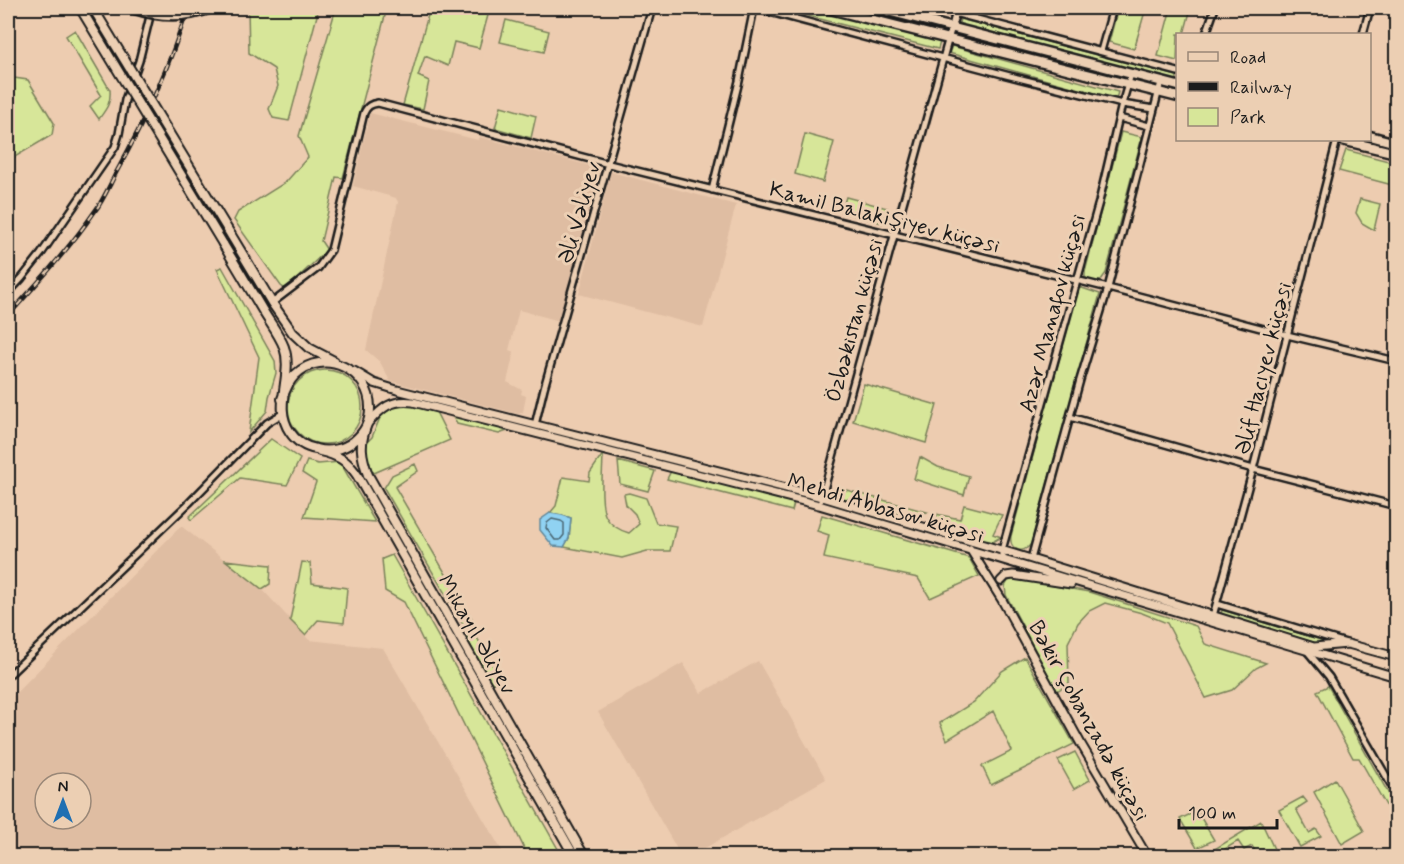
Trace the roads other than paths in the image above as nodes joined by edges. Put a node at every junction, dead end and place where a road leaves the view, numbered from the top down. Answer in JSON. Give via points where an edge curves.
{"nodes":[{"id":1,"x":93,"y":8,"type":"edge"},
{"id":2,"x":132,"y":8,"type":"edge"},
{"id":3,"x":152,"y":8,"type":"edge"},
{"id":4,"x":211,"y":8,"type":"edge"},
{"id":5,"x":652,"y":8,"type":"edge"},
{"id":6,"x":755,"y":8,"type":"edge"},
{"id":7,"x":826,"y":8,"type":"edge"},
{"id":8,"x":876,"y":8,"type":"edge"},
{"id":9,"x":934,"y":8,"type":"edge"},
{"id":10,"x":1113,"y":8,"type":"edge"},
{"id":11,"x":1215,"y":8,"type":"edge"},
{"id":12,"x":1370,"y":8,"type":"edge"},
{"id":13,"x":81,"y":9,"type":"edge"},
{"id":14,"x":956,"y":10,"type":"edge"},
{"id":15,"x":952,"y":27,"type":"junction"},
{"id":16,"x":1206,"y":33,"type":"edge"},
{"id":17,"x":1364,"y":33,"type":"edge"},
{"id":18,"x":948,"y":40,"type":"junction"},
{"id":19,"x":1101,"y":51,"type":"junction"},
{"id":20,"x":943,"y":57,"type":"junction"},
{"id":21,"x":1176,"y":71,"type":"edge"},
{"id":22,"x":1131,"y":74,"type":"junction"},
{"id":23,"x":1161,"y":82,"type":"junction"},
{"id":24,"x":1128,"y":85,"type":"junction"},
{"id":25,"x":1176,"y":86,"type":"edge"},
{"id":26,"x":1158,"y":93,"type":"junction"},
{"id":27,"x":1176,"y":97,"type":"edge"},
{"id":28,"x":1122,"y":104,"type":"junction"},
{"id":29,"x":1154,"y":109,"type":"junction"},
{"id":30,"x":1119,"y":118,"type":"junction"},
{"id":31,"x":1149,"y":126,"type":"junction"},
{"id":32,"x":1371,"y":136,"type":"edge"},
{"id":33,"x":1337,"y":141,"type":"edge"},
{"id":34,"x":1346,"y":141,"type":"edge"},
{"id":35,"x":1396,"y":143,"type":"edge"},
{"id":36,"x":1396,"y":153,"type":"edge"},
{"id":37,"x":609,"y":164,"type":"junction"},
{"id":38,"x":712,"y":190,"type":"junction"},
{"id":39,"x":894,"y":235,"type":"junction"},
{"id":40,"x":1077,"y":281,"type":"junction"},
{"id":41,"x":1108,"y":288,"type":"junction"},
{"id":42,"x":9,"y":289,"type":"edge"},
{"id":43,"x":272,"y":303,"type":"junction"},
{"id":44,"x":1287,"y":335,"type":"junction"},
{"id":45,"x":1396,"y":361,"type":"edge"},
{"id":46,"x":346,"y":367,"type":"junction"},
{"id":47,"x":282,"y":399,"type":"junction"},
{"id":48,"x":282,"y":414,"type":"junction"},
{"id":49,"x":1070,"y":417,"type":"junction"},
{"id":50,"x":367,"y":424,"type":"junction"},
{"id":51,"x":535,"y":425,"type":"junction"},
{"id":52,"x":320,"y":451,"type":"junction"},
{"id":53,"x":1253,"y":469,"type":"junction"},
{"id":54,"x":822,"y":497,"type":"junction"},
{"id":55,"x":819,"y":505,"type":"junction"},
{"id":56,"x":1396,"y":506,"type":"edge"},
{"id":57,"x":975,"y":542,"type":"junction"},
{"id":58,"x":970,"y":549,"type":"junction"},
{"id":59,"x":1002,"y":550,"type":"junction"},
{"id":60,"x":980,"y":552,"type":"junction"},
{"id":61,"x":1031,"y":559,"type":"junction"},
{"id":62,"x":1004,"y":560,"type":"junction"},
{"id":63,"x":1022,"y":565,"type":"junction"},
{"id":64,"x":1001,"y":581,"type":"junction"},
{"id":65,"x":1098,"y":588,"type":"junction"},
{"id":66,"x":1002,"y":600,"type":"junction"},
{"id":67,"x":1217,"y":604,"type":"junction"},
{"id":68,"x":1213,"y":616,"type":"junction"},
{"id":69,"x":1348,"y":644,"type":"junction"},
{"id":70,"x":1307,"y":651,"type":"junction"},
{"id":71,"x":1396,"y":657,"type":"edge"},
{"id":72,"x":8,"y":676,"type":"edge"},
{"id":73,"x":1396,"y":677,"type":"edge"},
{"id":74,"x":1396,"y":793,"type":"edge"},
{"id":75,"x":1396,"y":852,"type":"edge"},
{"id":76,"x":574,"y":856,"type":"edge"},
{"id":77,"x":584,"y":856,"type":"edge"},
{"id":78,"x":1147,"y":856,"type":"edge"},
{"id":79,"x":1388,"y":856,"type":"edge"}],
"edges":[{"from":1,"to":43,"type":"main road","bridge":true},
{"from":2,"to":4,"type":"main road","bridge":true,"via":[[172,15]]},
{"from":3,"to":42,"type":"street","via":[[115,147],[41,254]]},
{"from":5,"to":37,"type":"street","name":"Əli Vəliyev"},
{"from":6,"to":20,"type":"street"},
{"from":6,"to":38,"type":"street"},
{"from":7,"to":18,"type":"main road"},
{"from":8,"to":15,"type":"main road"},
{"from":9,"to":14,"type":"street"},
{"from":10,"to":19,"type":"street"},
{"from":11,"to":16,"type":"street"},
{"from":12,"to":17,"type":"street"},
{"from":13,"to":47,"type":"main road","bridge":true,"via":[[275,330],[284,348],[286,366]]},
{"from":14,"to":15,"type":"street"},
{"from":14,"to":19,"type":"street"},
{"from":15,"to":18,"type":"street","name":"Özbəkistan küçəsi"},
{"from":15,"to":22,"type":"main road"},
{"from":18,"to":20,"type":"street","name":"Özbəkistan küçəsi"},
{"from":18,"to":24,"type":"main road"},
{"from":19,"to":21,"type":"street"},
{"from":20,"to":28,"type":"street"},
{"from":20,"to":39,"type":"street","name":"Özbəkistan küçəsi"},
{"from":22,"to":23,"type":"main road"},
{"from":22,"to":24,"type":"street","name":"Azər Manafov küçəsi"},
{"from":23,"to":25,"type":"main road"},
{"from":23,"to":26,"type":"street","name":"Azər Manafov küçəsi"},
{"from":24,"to":26,"type":"main road"},
{"from":24,"to":28,"type":"street","name":"Azər Manafov küçəsi"},
{"from":26,"to":27,"type":"main road"},
{"from":26,"to":29,"type":"street","name":"Azər Manafov küçəsi"},
{"from":28,"to":29,"type":"street"},
{"from":28,"to":30,"type":"street","name":"Azər Manafov küçəsi"},
{"from":29,"to":31,"type":"street","name":"Azər Manafov küçəsi"},
{"from":30,"to":31,"type":"street"},
{"from":30,"to":40,"type":"street","name":"Azər Manafov küçəsi"},
{"from":31,"to":41,"type":"street","name":"Azər Manafov küçəsi"},
{"from":32,"to":35,"type":"main road"},
{"from":33,"to":44,"type":"street","name":"Əlif Hacıyev küçəsi"},
{"from":34,"to":36,"type":"main road"},
{"from":37,"to":38,"type":"street","name":"Kamil Balakişiyev küçəsi"},
{"from":37,"to":43,"type":"street","name":"Kamil Balakişiyev küçəsi","via":[[385,104],[368,106],[331,250],[318,268]]},
{"from":37,"to":51,"type":"street","name":"Əli Vəliyev"},
{"from":38,"to":39,"type":"street","name":"Kamil Balakişiyev küçəsi"},
{"from":39,"to":40,"type":"street","name":"Kamil Balakişiyev küçəsi"},
{"from":39,"to":54,"type":"street","name":"Özbəkistan küçəsi"},
{"from":40,"to":41,"type":"street","name":"Kamil Balakişiyev küçəsi"},
{"from":40,"to":59,"type":"street","name":"Azər Manafov küçəsi"},
{"from":41,"to":44,"type":"street","name":"Kamil Balakişiyev küçəsi"},
{"from":41,"to":49,"type":"street","name":"Azər Manafov küçəsi"},
{"from":43,"to":46,"type":"main road","via":[[303,344]]},
{"from":44,"to":45,"type":"street","name":"Kamil Balakişiyev küçəsi"},
{"from":44,"to":53,"type":"street","name":"Əlif Hacıyev küçəsi"},
{"from":46,"to":47,"type":"main road","via":[[333,363],[306,367],[295,375]]},
{"from":46,"to":50,"type":"main road","via":[[368,391]]},
{"from":46,"to":51,"type":"street","name":"Mehdi Abbasov küçəsi","via":[[385,387]]},
{"from":47,"to":48,"type":"main road"},
{"from":48,"to":52,"type":"main road","via":[[291,435]]},
{"from":48,"to":72,"type":"street","via":[[267,423]]},
{"from":49,"to":53,"type":"street"},
{"from":49,"to":61,"type":"street","name":"Azər Manafov küçəsi"},
{"from":50,"to":52,"type":"main road","via":[[343,448]]},
{"from":50,"to":55,"type":"street","name":"Mehdi Abbasov küçəsi","via":[[386,406],[414,402]]},
{"from":50,"to":77,"type":"main road","name":"Mikayıl Əliyev","via":[[362,449],[368,475]]},
{"from":51,"to":54,"type":"street","name":"Mehdi Abbasov küçəsi"},
{"from":52,"to":76,"type":"main road","name":"Mikayıl Əliyev","via":[[340,457],[357,475]]},
{"from":53,"to":56,"type":"street"},
{"from":53,"to":67,"type":"street","name":"Əlif Hacıyev küçəsi"},
{"from":54,"to":55,"type":"street","name":"Özbəkistan küçəsi"},
{"from":54,"to":57,"type":"street","name":"Mehdi Abbasov küçəsi"},
{"from":55,"to":58,"type":"street","name":"Mehdi Abbasov küçəsi"},
{"from":57,"to":59,"type":"street","name":"Mehdi Abbasov küçəsi"},
{"from":57,"to":60,"type":"street"},
{"from":58,"to":60,"type":"street","name":"Mehdi Abbasov küçəsi"},
{"from":58,"to":66,"type":"street"},
{"from":59,"to":61,"type":"street","name":"Mehdi Abbasov küçəsi"},
{"from":59,"to":62,"type":"street","name":"Azər Manafov küçəsi"},
{"from":60,"to":62,"type":"street","name":"Mehdi Abbasov küçəsi"},
{"from":60,"to":66,"type":"street"},
{"from":61,"to":63,"type":"street"},
{"from":61,"to":68,"type":"street","name":"Mehdi Abbasov küçəsi"},
{"from":62,"to":63,"type":"street","name":"Mehdi Abbasov küçəsi"},
{"from":63,"to":64,"type":"street","via":[[1007,572]]},
{"from":63,"to":65,"type":"street","name":"Mehdi Abbasov küçəsi"},
{"from":64,"to":65,"type":"street","via":[[1006,576],[1018,575]]},
{"from":64,"to":66,"type":"street"},
{"from":65,"to":70,"type":"street","name":"Mehdi Abbasov küçəsi"},
{"from":66,"to":78,"type":"street","name":"Bəkir Çobanzadə küçəsi"},
{"from":67,"to":68,"type":"street","name":"Əlif Hacıyev küçəsi"},
{"from":67,"to":69,"type":"street","name":"Mehdi Abbasov küçəsi"},
{"from":68,"to":69,"type":"street","name":"Mehdi Abbasov küçəsi","via":[[1314,646]]},
{"from":69,"to":71,"type":"street","name":"Mehdi Abbasov küçəsi"},
{"from":70,"to":73,"type":"street","name":"Mehdi Abbasov küçəsi"},
{"from":70,"to":74,"type":"street","via":[[1329,677]]},
{"from":75,"to":79,"type":"street"}]}
